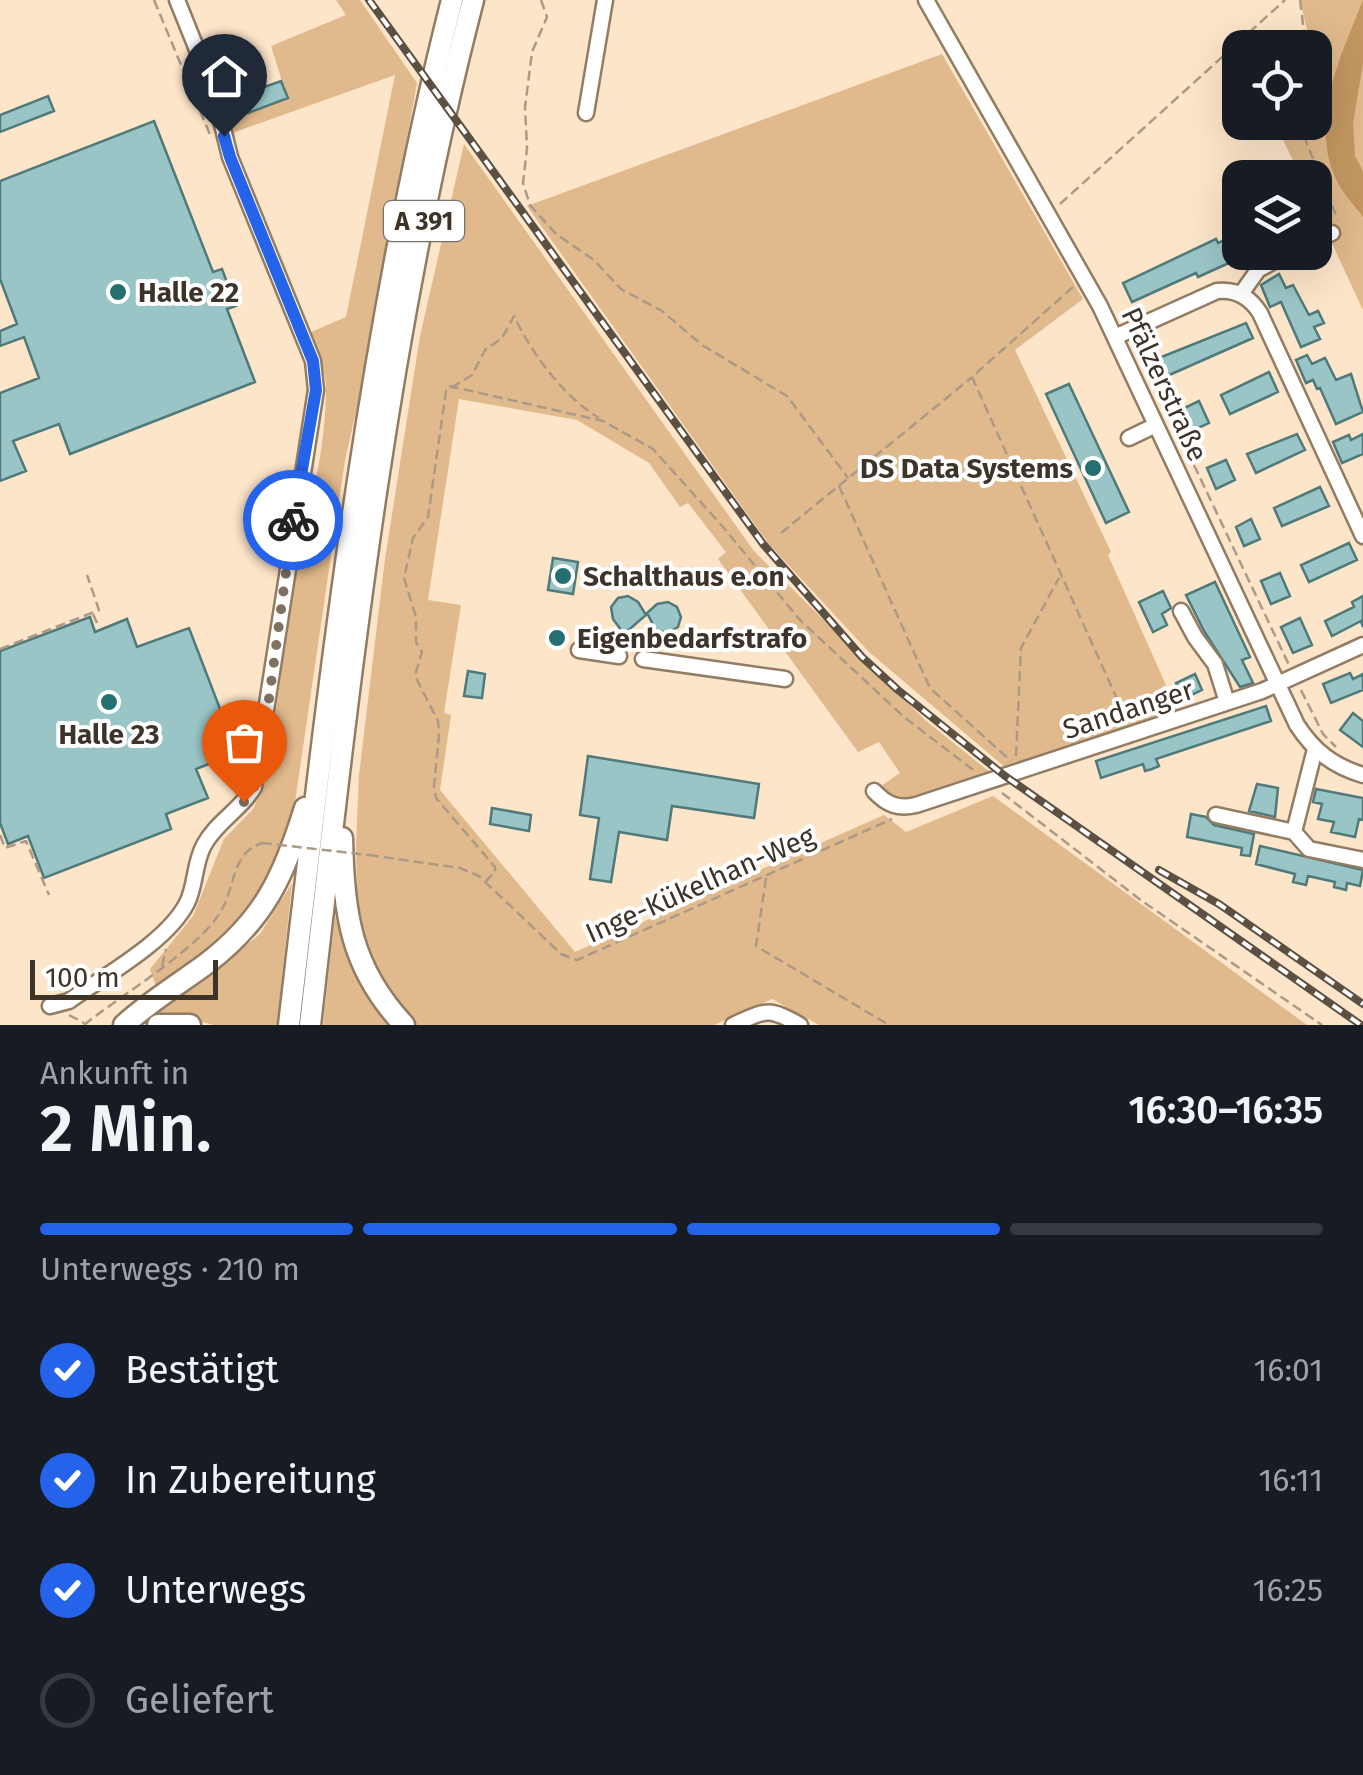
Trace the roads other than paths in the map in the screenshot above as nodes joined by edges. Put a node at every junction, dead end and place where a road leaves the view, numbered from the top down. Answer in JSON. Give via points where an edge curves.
{"nodes":[{"id":1,"x":177,"y":0,"type":"edge"},
{"id":2,"x":452,"y":0,"type":"edge"},
{"id":3,"x":473,"y":0,"type":"edge"},
{"id":4,"x":604,"y":0,"type":"edge"},
{"id":5,"x":926,"y":0,"type":"edge"},
{"id":6,"x":586,"y":114,"type":"dead end"},
{"id":7,"x":1258,"y":270,"type":"edge"},
{"id":8,"x":1240,"y":294,"type":"junction"},
{"id":9,"x":1121,"y":334,"type":"junction"},
{"id":10,"x":1156,"y":425,"type":"junction"},
{"id":11,"x":1129,"y":438,"type":"dead end"},
{"id":12,"x":1363,"y":536,"type":"edge"},
{"id":13,"x":1181,"y":612,"type":"dead end"},
{"id":14,"x":1363,"y":645,"type":"edge"},
{"id":15,"x":579,"y":650,"type":"dead end"},
{"id":16,"x":619,"y":656,"type":"dead end"},
{"id":17,"x":642,"y":659,"type":"dead end"},
{"id":18,"x":785,"y":679,"type":"dead end"},
{"id":19,"x":1277,"y":684,"type":"junction"},
{"id":20,"x":1228,"y":702,"type":"junction"},
{"id":21,"x":1315,"y":749,"type":"junction"},
{"id":22,"x":331,"y":759,"type":"junction"},
{"id":23,"x":1363,"y":774,"type":"edge"},
{"id":24,"x":874,"y":792,"type":"dead end"},
{"id":25,"x":1216,"y":816,"type":"dead end"},
{"id":26,"x":1294,"y":832,"type":"junction"},
{"id":27,"x":1363,"y":860,"type":"edge"},
{"id":28,"x":50,"y":1006,"type":"dead end"},
{"id":29,"x":124,"y":1025,"type":"edge"},
{"id":30,"x":158,"y":1025,"type":"edge"},
{"id":31,"x":190,"y":1025,"type":"edge"},
{"id":32,"x":289,"y":1025,"type":"edge"},
{"id":33,"x":310,"y":1025,"type":"edge"},
{"id":34,"x":404,"y":1025,"type":"edge"},
{"id":35,"x":733,"y":1025,"type":"edge"},
{"id":36,"x":800,"y":1025,"type":"edge"}],
"edges":[{"from":1,"to":28,"type":"street","via":[[316,375],[260,766],[248,797],[203,846],[191,893],[173,924],[69,1001]]},
{"from":2,"to":22,"type":"highway","number":"A 391","via":[[369,410]]},
{"from":3,"to":22,"type":"highway","number":"A 391","via":[[402,334]]},
{"from":4,"to":6,"type":"street"},
{"from":5,"to":9,"type":"street","name":"Pfälzerstraße"},
{"from":7,"to":8,"type":"street"},
{"from":8,"to":9,"type":"street","via":[[1217,290]]},
{"from":8,"to":12,"type":"street","via":[[1260,313]]},
{"from":9,"to":10,"type":"street","name":"Pfälzerstraße"},
{"from":10,"to":11,"type":"street"},
{"from":10,"to":19,"type":"street","name":"Pfälzerstraße"},
{"from":13,"to":20,"type":"street","via":[[1216,664]]},
{"from":14,"to":19,"type":"street","name":"Sandanger"},
{"from":15,"to":16,"type":"street"},
{"from":17,"to":18,"type":"street"},
{"from":19,"to":20,"type":"street","name":"Sandanger"},
{"from":19,"to":21,"type":"street","name":"Pfälzerstraße"},
{"from":20,"to":24,"type":"street","name":"Sandanger","via":[[904,808]]},
{"from":21,"to":23,"type":"street","name":"Pfälzerstraße"},
{"from":21,"to":26,"type":"street"},
{"from":22,"to":29,"type":"highway","via":[[255,921]]},
{"from":22,"to":32,"type":"highway","number":"A 391"},
{"from":22,"to":33,"type":"highway","number":"A 391"},
{"from":22,"to":34,"type":"highway","via":[[350,936],[369,977]]},
{"from":25,"to":26,"type":"street"},
{"from":26,"to":27,"type":"street","via":[[1309,850]]},
{"from":30,"to":31,"type":"highway"},
{"from":35,"to":36,"type":"street","via":[[775,1011]]}]}
